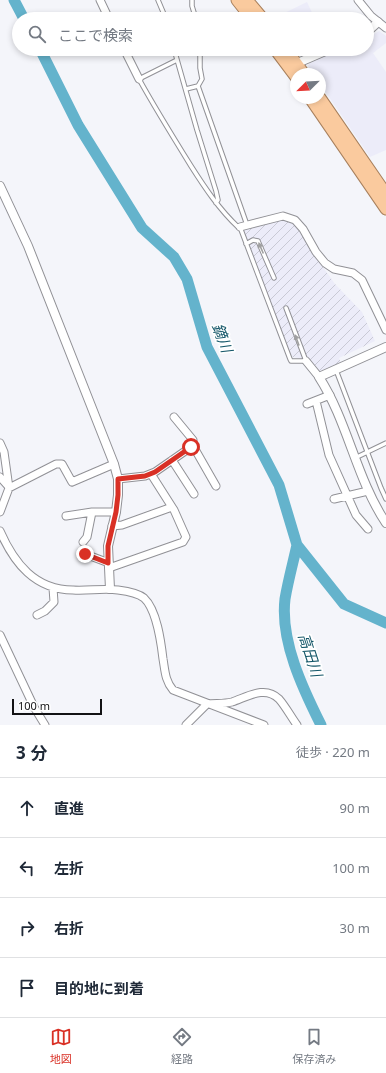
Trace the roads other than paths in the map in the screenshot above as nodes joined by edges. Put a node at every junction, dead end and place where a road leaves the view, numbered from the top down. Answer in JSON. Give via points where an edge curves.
{"nodes":[{"id":1,"x":100,"y":0,"type":"edge"},
{"id":2,"x":158,"y":0,"type":"edge"},
{"id":3,"x":192,"y":0,"type":"edge"},
{"id":4,"x":237,"y":0,"type":"edge"},
{"id":5,"x":247,"y":0,"type":"edge"},
{"id":6,"x":358,"y":0,"type":"edge"},
{"id":7,"x":106,"y":12,"type":"edge"},
{"id":8,"x":163,"y":12,"type":"edge"},
{"id":9,"x":194,"y":12,"type":"edge"},
{"id":10,"x":246,"y":12,"type":"edge"},
{"id":11,"x":256,"y":12,"type":"edge"},
{"id":12,"x":367,"y":12,"type":"edge"},
{"id":13,"x":374,"y":18,"type":"edge"},
{"id":14,"x":378,"y":22,"type":"junction"},
{"id":15,"x":374,"y":26,"type":"edge"},
{"id":16,"x":386,"y":28,"type":"edge"},
{"id":17,"x":128,"y":56,"type":"edge"},
{"id":18,"x":176,"y":56,"type":"edge"},
{"id":19,"x":200,"y":56,"type":"edge"},
{"id":20,"x":282,"y":56,"type":"edge"},
{"id":21,"x":289,"y":56,"type":"edge"},
{"id":22,"x":313,"y":56,"type":"edge"},
{"id":23,"x":177,"y":60,"type":"junction"},
{"id":24,"x":292,"y":65,"type":"junction"},
{"id":25,"x":293,"y":68,"type":"edge"},
{"id":26,"x":296,"y":68,"type":"edge"},
{"id":27,"x":139,"y":79,"type":"junction"},
{"id":28,"x":198,"y":86,"type":"junction"},
{"id":29,"x":186,"y":89,"type":"junction"},
{"id":30,"x":314,"y":104,"type":"edge"},
{"id":31,"x":324,"y":104,"type":"edge"},
{"id":32,"x":0,"y":186,"type":"edge"},
{"id":33,"x":386,"y":194,"type":"edge"},
{"id":34,"x":216,"y":202,"type":"junction"},
{"id":35,"x":386,"y":209,"type":"edge"},
{"id":36,"x":243,"y":227,"type":"junction"},
{"id":37,"x":246,"y":244,"type":"junction"},
{"id":38,"x":274,"y":278,"type":"dead end"},
{"id":39,"x":286,"y":308,"type":"dead end"},
{"id":40,"x":386,"y":330,"type":"edge"},
{"id":41,"x":386,"y":347,"type":"edge"},
{"id":42,"x":306,"y":361,"type":"junction"},
{"id":43,"x":336,"y":369,"type":"junction"},
{"id":44,"x":319,"y":377,"type":"junction"},
{"id":45,"x":330,"y":395,"type":"junction"},
{"id":46,"x":316,"y":401,"type":"junction"},
{"id":47,"x":307,"y":404,"type":"dead end"},
{"id":48,"x":174,"y":417,"type":"dead end"},
{"id":49,"x":0,"y":443,"type":"edge"},
{"id":50,"x":386,"y":443,"type":"edge"},
{"id":51,"x":191,"y":447,"type":"junction"},
{"id":52,"x":367,"y":452,"type":"junction"},
{"id":53,"x":355,"y":458,"type":"junction"},
{"id":54,"x":172,"y":460,"type":"junction"},
{"id":55,"x":114,"y":464,"type":"junction"},
{"id":56,"x":151,"y":474,"type":"junction"},
{"id":57,"x":0,"y":477,"type":"edge"},
{"id":58,"x":118,"y":479,"type":"junction"},
{"id":59,"x":216,"y":486,"type":"dead end"},
{"id":60,"x":9,"y":488,"type":"junction"},
{"id":61,"x":368,"y":491,"type":"junction"},
{"id":62,"x":194,"y":494,"type":"dead end"},
{"id":63,"x":347,"y":496,"type":"junction"},
{"id":64,"x":334,"y":499,"type":"dead end"},
{"id":65,"x":386,"y":499,"type":"edge"},
{"id":66,"x":172,"y":507,"type":"junction"},
{"id":67,"x":0,"y":512,"type":"edge"},
{"id":68,"x":92,"y":512,"type":"junction"},
{"id":69,"x":116,"y":512,"type":"junction"},
{"id":70,"x":66,"y":516,"type":"dead end"},
{"id":71,"x":386,"y":523,"type":"edge"},
{"id":72,"x":112,"y":526,"type":"junction"},
{"id":73,"x":368,"y":529,"type":"dead end"},
{"id":74,"x":0,"y":531,"type":"edge"},
{"id":75,"x":83,"y":542,"type":"dead end"},
{"id":76,"x":85,"y":554,"type":"dead end"},
{"id":77,"x":109,"y":566,"type":"junction"},
{"id":78,"x":53,"y":588,"type":"junction"},
{"id":79,"x":110,"y":589,"type":"junction"},
{"id":80,"x":37,"y":615,"type":"dead end"},
{"id":81,"x":0,"y":635,"type":"edge"},
{"id":82,"x":207,"y":704,"type":"junction"},
{"id":83,"x":46,"y":725,"type":"edge"},
{"id":84,"x":186,"y":725,"type":"edge"},
{"id":85,"x":264,"y":725,"type":"edge"},
{"id":86,"x":297,"y":725,"type":"edge"}],
"edges":[{"from":1,"to":7,"type":"street"},
{"from":2,"to":8,"type":"lane"},
{"from":3,"to":9,"type":"lane"},
{"from":4,"to":10,"type":"highway"},
{"from":5,"to":11,"type":"highway"},
{"from":6,"to":12,"type":"street"},
{"from":13,"to":14,"type":"street"},
{"from":14,"to":15,"type":"street"},
{"from":14,"to":16,"type":"street"},
{"from":17,"to":27,"type":"street"},
{"from":18,"to":23,"type":"lane"},
{"from":19,"to":28,"type":"lane","via":[[202,79]]},
{"from":20,"to":24,"type":"highway"},
{"from":21,"to":24,"type":"highway"},
{"from":22,"to":24,"type":"street"},
{"from":23,"to":27,"type":"lane"},
{"from":23,"to":29,"type":"lane"},
{"from":24,"to":25,"type":"highway"},
{"from":24,"to":26,"type":"highway"},
{"from":27,"to":34,"type":"lane","via":[[181,150]]},
{"from":28,"to":29,"type":"lane"},
{"from":28,"to":36,"type":"lane"},
{"from":29,"to":34,"type":"lane","via":[[216,191]]},
{"from":30,"to":35,"type":"highway"},
{"from":31,"to":33,"type":"highway"},
{"from":32,"to":55,"type":"street","via":[[28,246]]},
{"from":34,"to":36,"type":"lane","via":[[227,218],[238,227]]},
{"from":36,"to":37,"type":"lane"},
{"from":36,"to":40,"type":"street","via":[[283,216],[295,220],[325,263],[353,273],[362,280]]},
{"from":38,"to":37,"type":"lane","one_way":true,"via":[[258,241],[253,240]]},
{"from":37,"to":42,"type":"lane","via":[[291,361]]},
{"from":42,"to":39,"type":"lane","one_way":true},
{"from":41,"to":43,"type":"street"},
{"from":42,"to":44,"type":"street"},
{"from":43,"to":44,"type":"street"},
{"from":43,"to":52,"type":"lane"},
{"from":44,"to":45,"type":"street"},
{"from":45,"to":46,"type":"street"},
{"from":45,"to":53,"type":"street"},
{"from":46,"to":47,"type":"street"},
{"from":46,"to":63,"type":"street","via":[[329,455]]},
{"from":48,"to":51,"type":"street","via":[[193,440]]},
{"from":49,"to":60,"type":"street","via":[[4,452]]},
{"from":50,"to":52,"type":"lane"},
{"from":51,"to":54,"type":"street"},
{"from":51,"to":59,"type":"street","via":[[196,451]]},
{"from":52,"to":53,"type":"lane"},
{"from":52,"to":65,"type":"lane"},
{"from":53,"to":61,"type":"street"},
{"from":54,"to":56,"type":"street"},
{"from":54,"to":62,"type":"street"},
{"from":55,"to":58,"type":"street"},
{"from":55,"to":60,"type":"street","via":[[72,482],[62,464],[56,464]]},
{"from":56,"to":58,"type":"street"},
{"from":56,"to":66,"type":"street"},
{"from":57,"to":60,"type":"street"},
{"from":58,"to":69,"type":"street"},
{"from":60,"to":67,"type":"street"},
{"from":61,"to":63,"type":"street"},
{"from":61,"to":71,"type":"street"},
{"from":63,"to":64,"type":"street"},
{"from":63,"to":73,"type":"street","via":[[356,515]]},
{"from":66,"to":72,"type":"street","via":[[122,525]]},
{"from":66,"to":77,"type":"street","via":[[186,537],[183,542]]},
{"from":68,"to":69,"type":"street"},
{"from":68,"to":70,"type":"street"},
{"from":68,"to":75,"type":"street","via":[[87,537]]},
{"from":69,"to":72,"type":"street"},
{"from":72,"to":77,"type":"street","via":[[108,546]]},
{"from":74,"to":78,"type":"street","via":[[22,569]]},
{"from":76,"to":77,"type":"street"},
{"from":77,"to":79,"type":"street"},
{"from":78,"to":79,"type":"street"},
{"from":78,"to":80,"type":"street","via":[[54,602]]},
{"from":79,"to":82,"type":"street","via":[[126,591],[144,598],[154,616],[169,686],[177,693]]},
{"from":81,"to":83,"type":"street","via":[[34,707]]},
{"from":82,"to":84,"type":"street"},
{"from":82,"to":85,"type":"street"},
{"from":82,"to":86,"type":"street","via":[[226,703],[264,692],[278,699]]}]}
